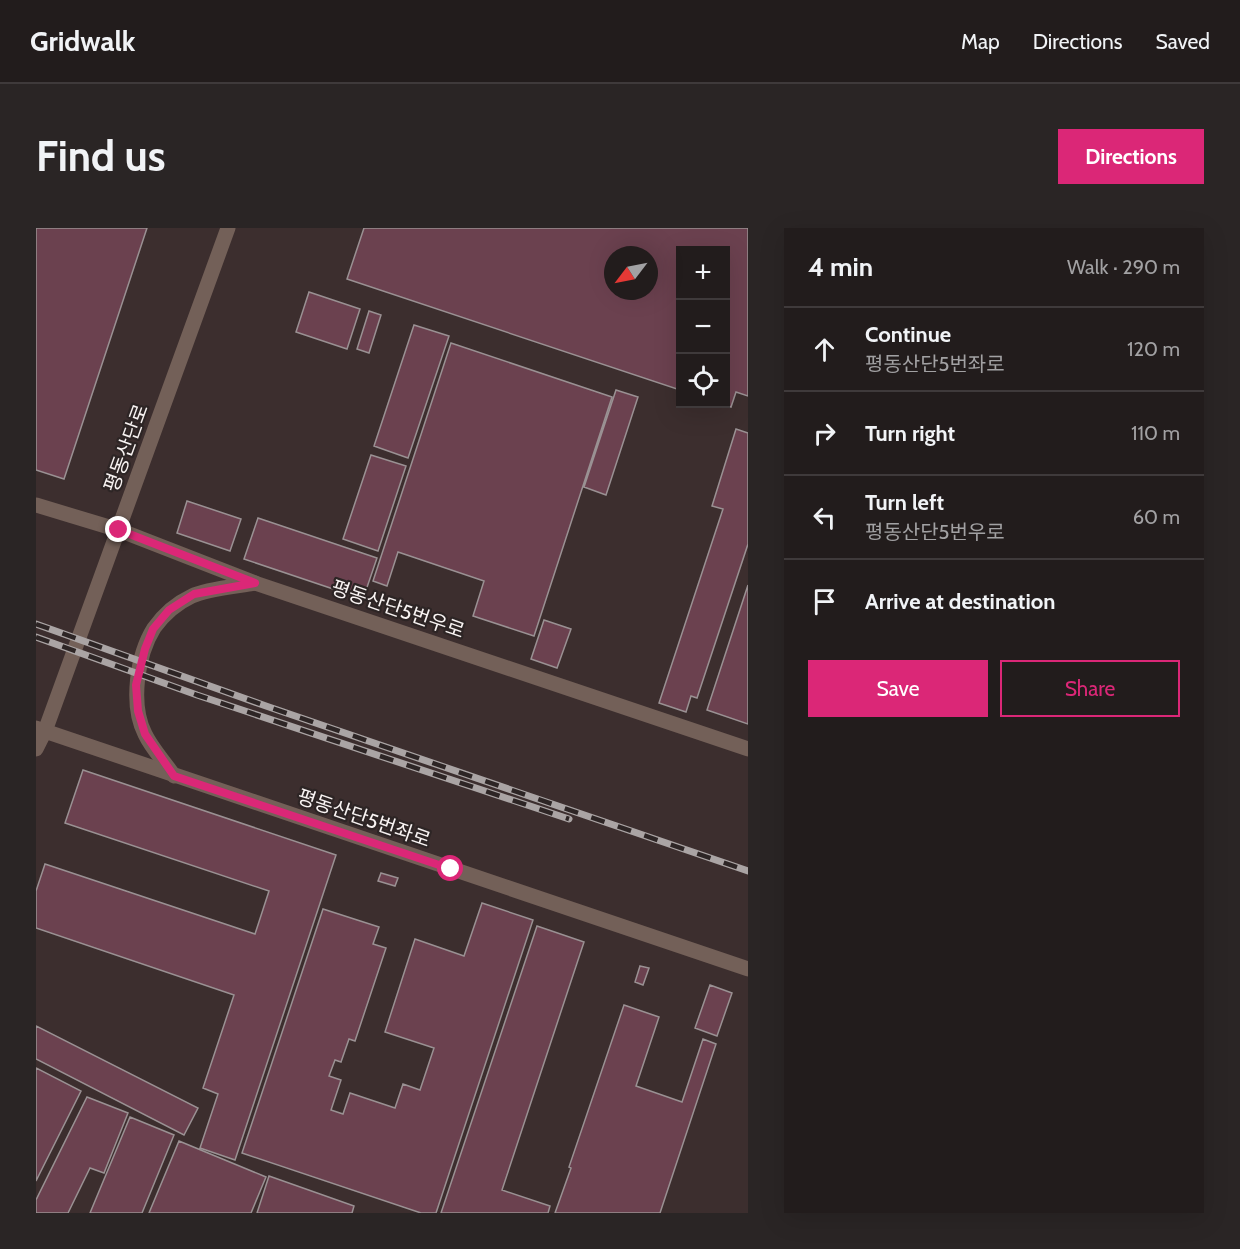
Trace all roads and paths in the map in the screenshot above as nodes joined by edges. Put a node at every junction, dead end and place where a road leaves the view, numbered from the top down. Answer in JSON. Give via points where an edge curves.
{"nodes":[{"id":1,"x":228,"y":228,"type":"edge"},
{"id":2,"x":36,"y":505,"type":"edge"},
{"id":3,"x":119,"y":530,"type":"junction"},
{"id":4,"x":255,"y":583,"type":"junction"},
{"id":5,"x":41,"y":730,"type":"edge"},
{"id":6,"x":36,"y":749,"type":"edge"},
{"id":7,"x":748,"y":749,"type":"edge"},
{"id":8,"x":174,"y":776,"type":"junction"},
{"id":9,"x":748,"y":969,"type":"edge"}],
"edges":[{"from":1,"to":3,"type":"street","name":"평동산단로"},
{"from":2,"to":3,"type":"street","name":"평동산단5번우로"},
{"from":3,"to":4,"type":"street","name":"평동산단5번우로"},
{"from":3,"to":5,"type":"street","name":"평동산단로"},
{"from":4,"to":7,"type":"street","name":"평동산단5번우로"},
{"from":4,"to":8,"type":"street","via":[[194,594],[169,610],[153,629],[136,685],[138,711],[145,734]]},
{"from":5,"to":6,"type":"street","name":"평동산단로"},
{"from":5,"to":8,"type":"street","name":"평동산단5번좌로"},
{"from":8,"to":9,"type":"street","name":"평동산단5번좌로"}]}
